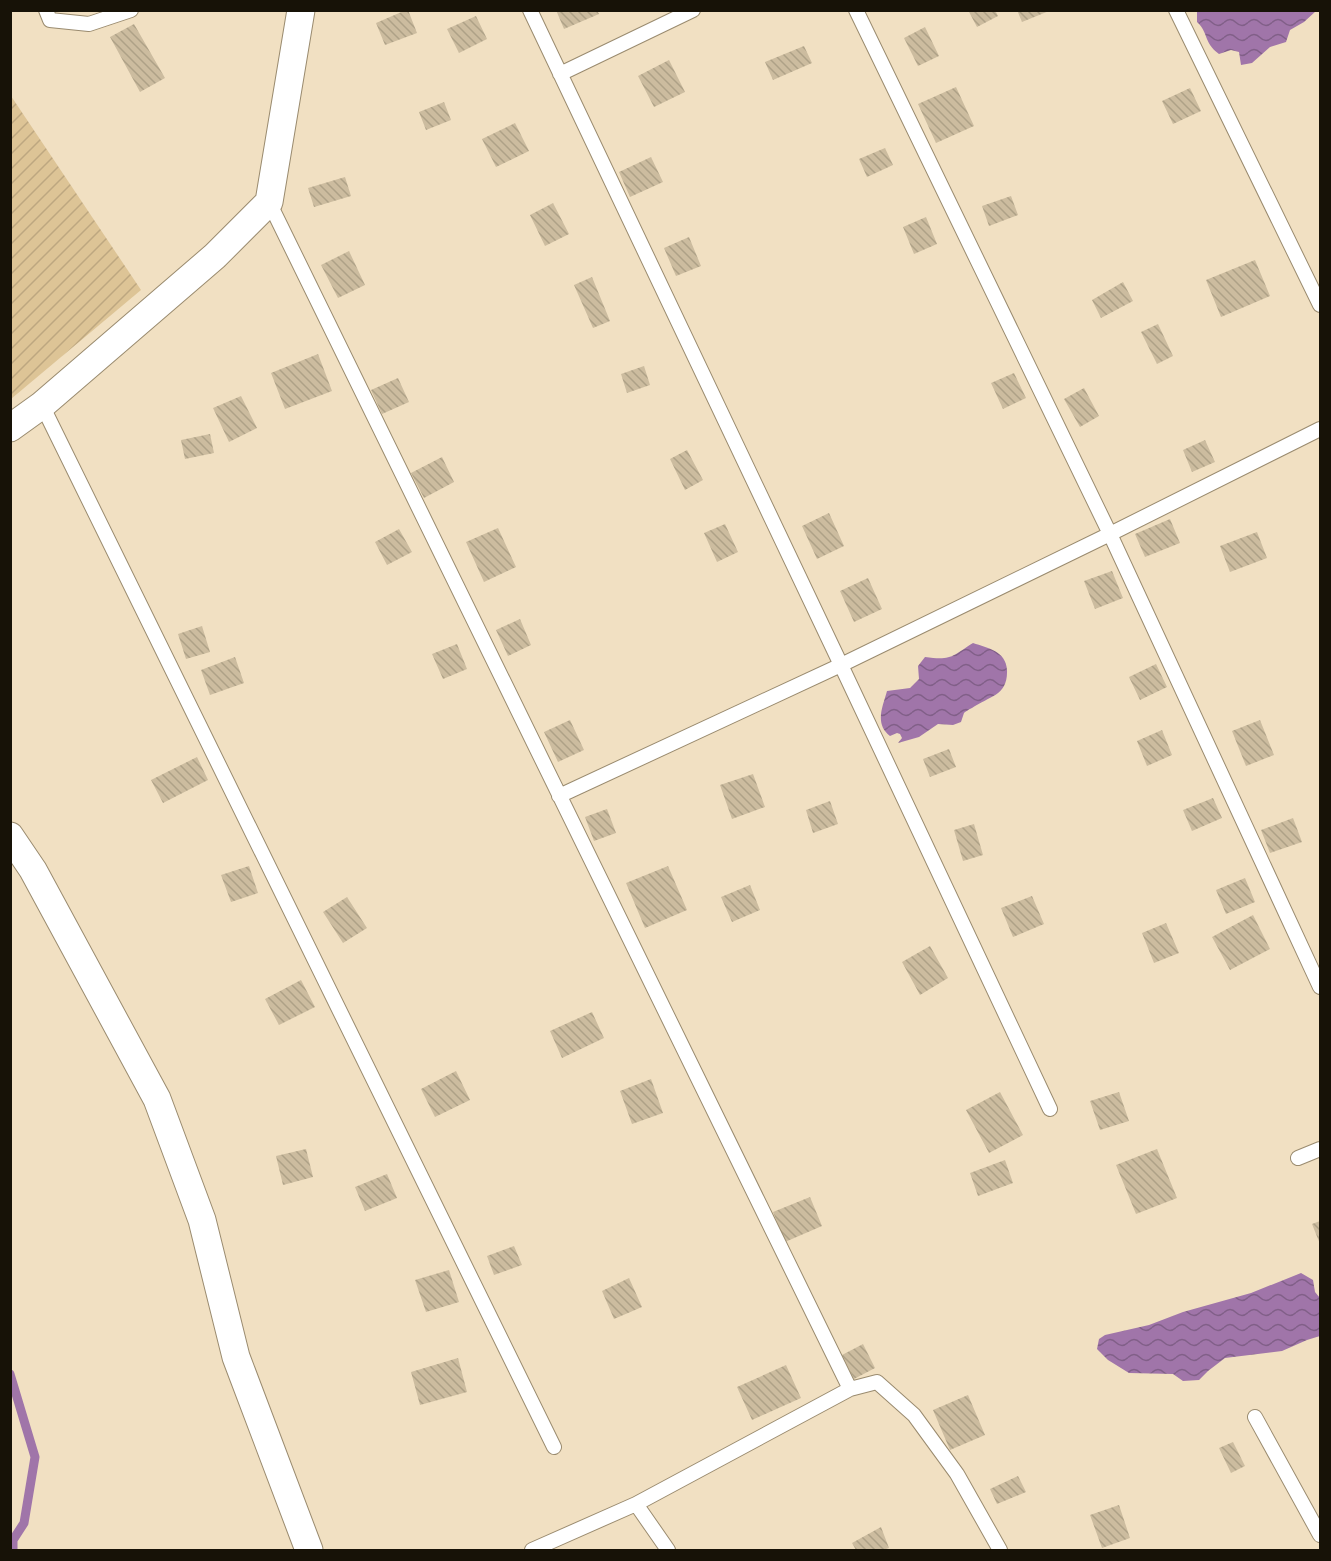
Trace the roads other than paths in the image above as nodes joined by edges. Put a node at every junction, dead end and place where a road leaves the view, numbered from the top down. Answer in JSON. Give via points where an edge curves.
{"nodes":[{"id":1,"x":46,"y":10,"type":"edge"},
{"id":2,"x":131,"y":10,"type":"edge"},
{"id":3,"x":301,"y":10,"type":"edge"},
{"id":4,"x":530,"y":10,"type":"edge"},
{"id":5,"x":693,"y":10,"type":"edge"},
{"id":6,"x":856,"y":10,"type":"edge"},
{"id":7,"x":1176,"y":10,"type":"edge"},
{"id":8,"x":560,"y":74,"type":"junction"},
{"id":9,"x":269,"y":202,"type":"junction"},
{"id":10,"x":1320,"y":305,"type":"edge"},
{"id":11,"x":42,"y":405,"type":"junction"},
{"id":12,"x":10,"y":428,"type":"edge"},
{"id":13,"x":1320,"y":429,"type":"edge"},
{"id":14,"x":1110,"y":534,"type":"junction"},
{"id":15,"x":841,"y":665,"type":"junction"},
{"id":16,"x":559,"y":796,"type":"junction"},
{"id":17,"x":10,"y":836,"type":"edge"},
{"id":18,"x":1320,"y":987,"type":"edge"},
{"id":19,"x":1050,"y":1109,"type":"dead end"},
{"id":20,"x":1320,"y":1149,"type":"edge"},
{"id":21,"x":1298,"y":1158,"type":"dead end"},
{"id":22,"x":849,"y":1389,"type":"junction"},
{"id":23,"x":1255,"y":1417,"type":"dead end"},
{"id":24,"x":554,"y":1447,"type":"dead end"},
{"id":25,"x":636,"y":1504,"type":"junction"},
{"id":26,"x":1320,"y":1535,"type":"edge"},
{"id":27,"x":309,"y":1551,"type":"edge"},
{"id":28,"x":532,"y":1551,"type":"edge"},
{"id":29,"x":668,"y":1551,"type":"edge"},
{"id":30,"x":1000,"y":1551,"type":"edge"}],
"edges":[{"from":1,"to":2,"type":"lane","via":[[50,20],[89,24]]},
{"from":3,"to":9,"type":"street"},
{"from":4,"to":8,"type":"lane"},
{"from":5,"to":8,"type":"lane"},
{"from":6,"to":14,"type":"lane"},
{"from":7,"to":10,"type":"lane"},
{"from":8,"to":15,"type":"lane"},
{"from":9,"to":11,"type":"street","via":[[215,256]]},
{"from":9,"to":16,"type":"lane"},
{"from":11,"to":12,"type":"street"},
{"from":11,"to":24,"type":"lane"},
{"from":13,"to":14,"type":"lane"},
{"from":14,"to":15,"type":"lane"},
{"from":14,"to":18,"type":"lane"},
{"from":15,"to":16,"type":"lane"},
{"from":15,"to":19,"type":"lane"},
{"from":16,"to":22,"type":"lane"},
{"from":17,"to":27,"type":"street","via":[[33,870],[157,1099],[202,1220],[236,1357]]},
{"from":20,"to":21,"type":"lane"},
{"from":22,"to":25,"type":"lane"},
{"from":22,"to":30,"type":"lane","via":[[877,1382],[914,1415],[957,1474]]},
{"from":23,"to":26,"type":"lane"},
{"from":25,"to":28,"type":"lane"},
{"from":25,"to":29,"type":"lane"}]}
